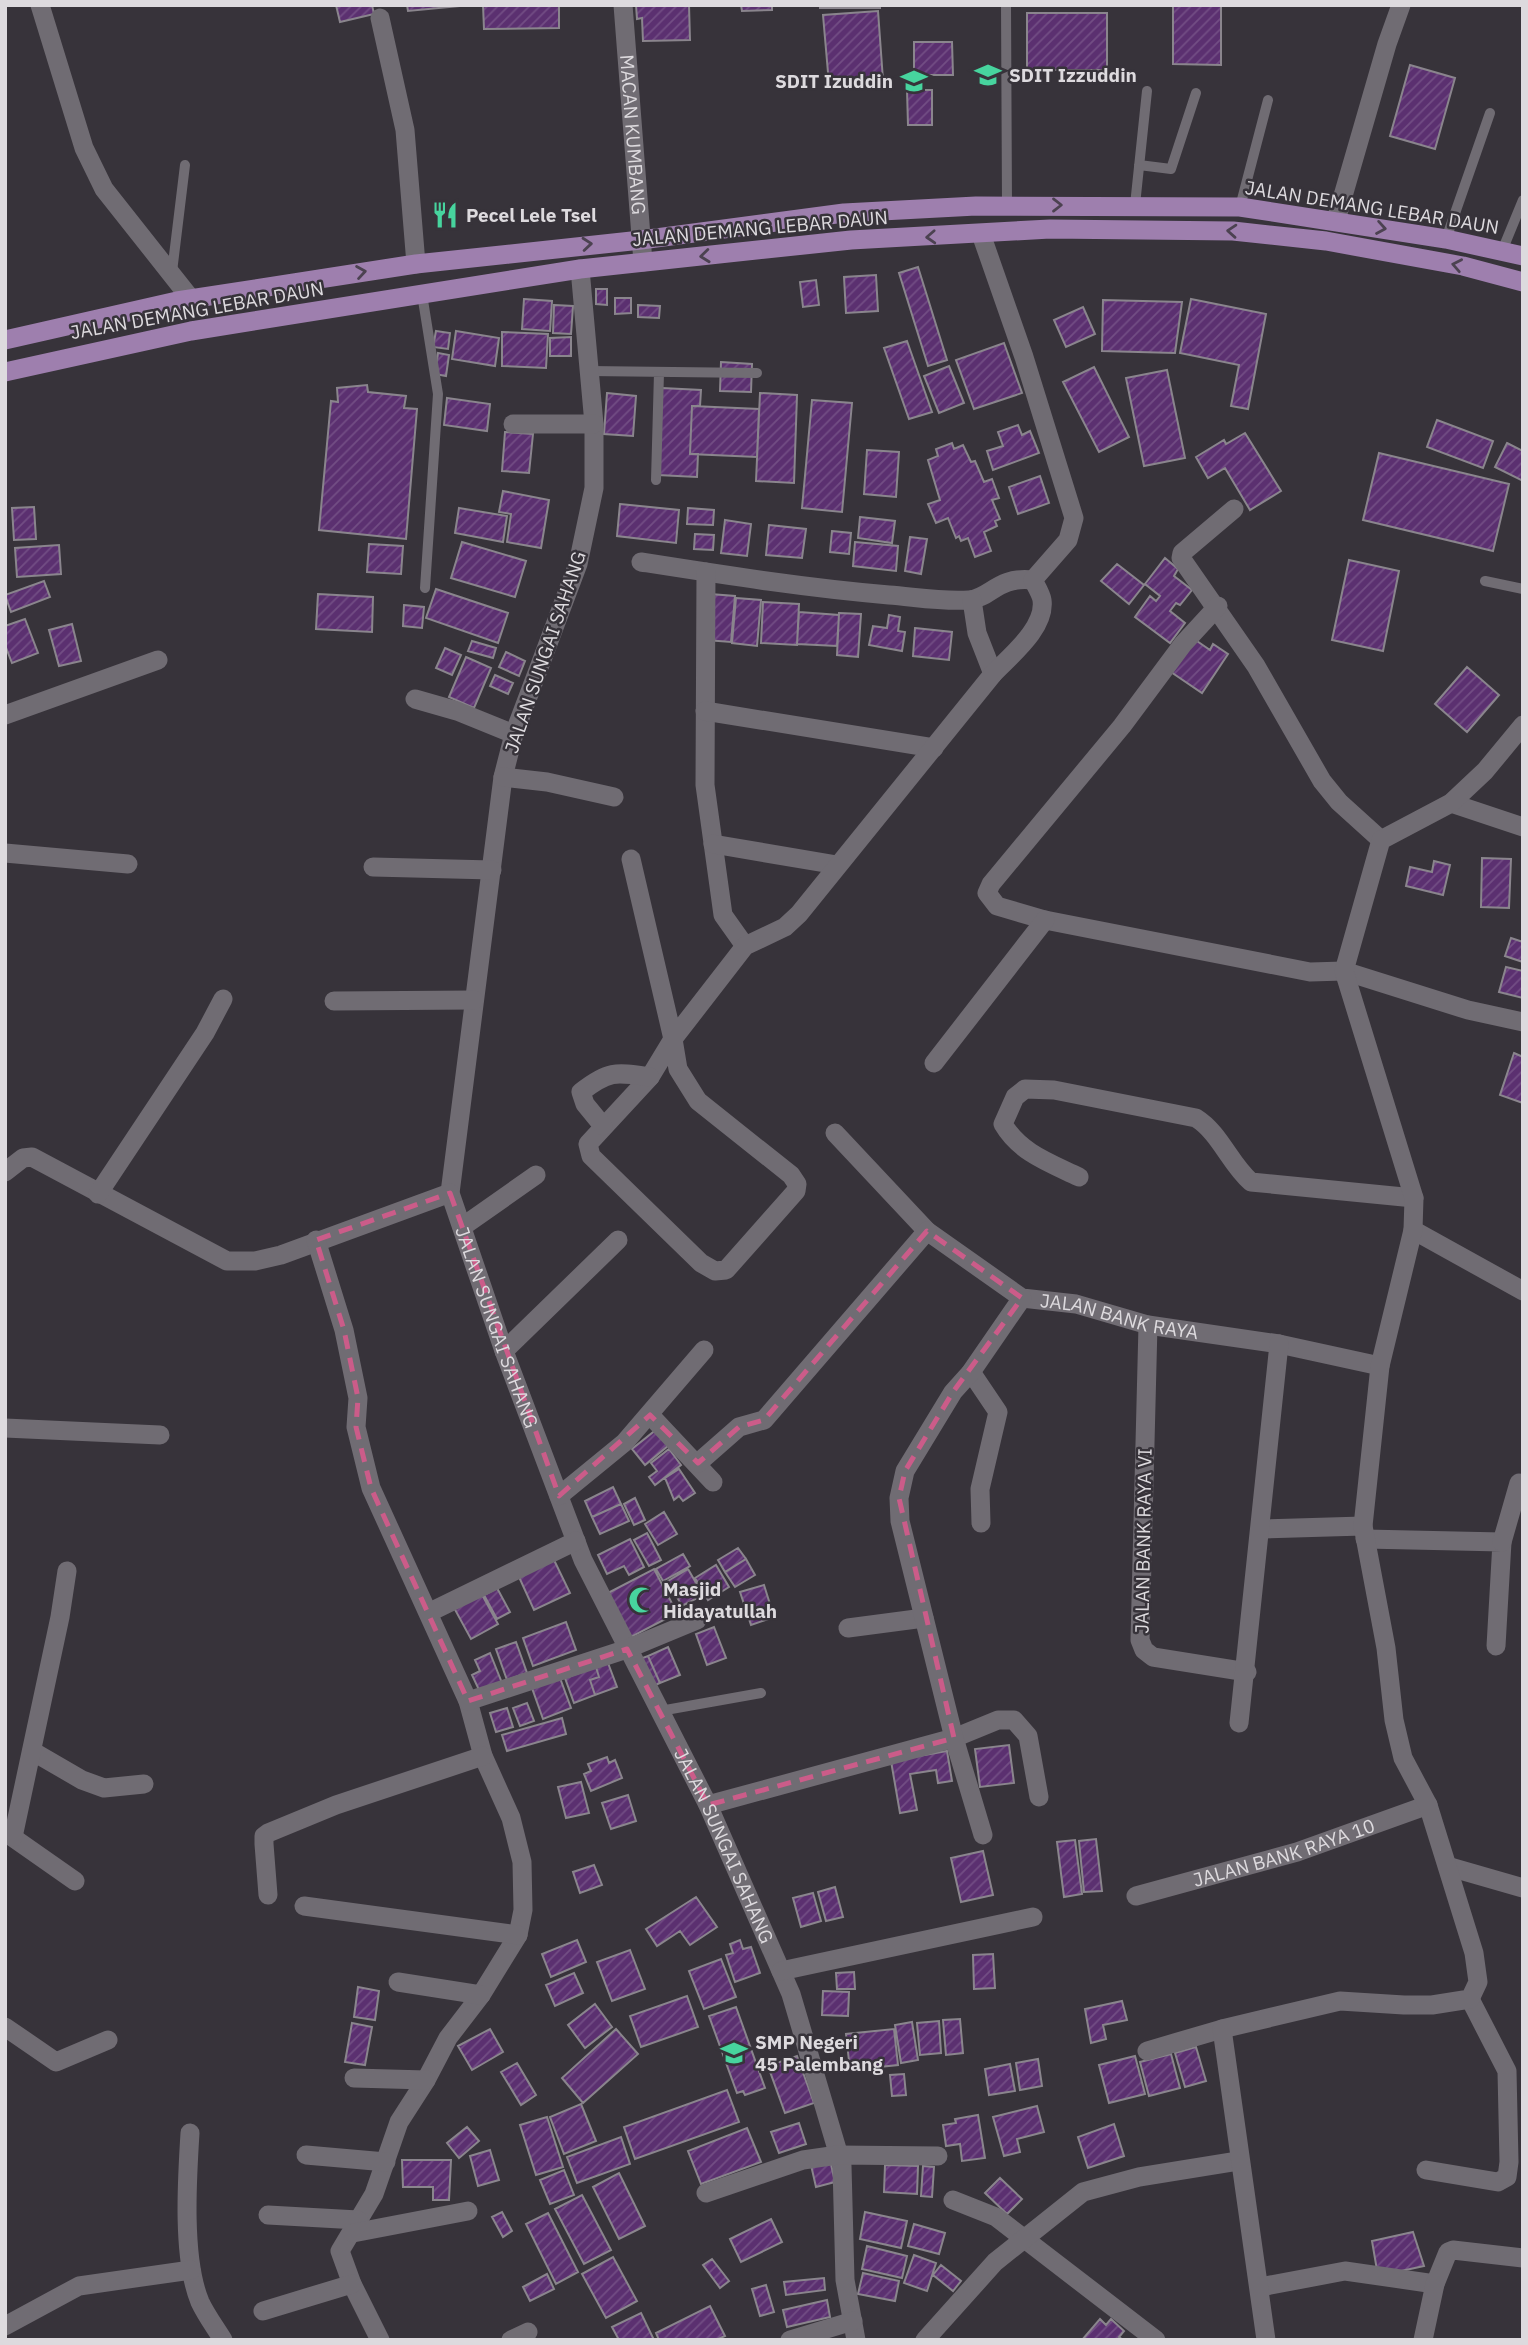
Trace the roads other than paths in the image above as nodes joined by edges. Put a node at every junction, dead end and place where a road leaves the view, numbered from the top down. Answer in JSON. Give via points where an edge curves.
{"nodes":[{"id":1,"x":40,"y":5,"type":"edge"},
{"id":2,"x":623,"y":5,"type":"edge"},
{"id":3,"x":1006,"y":5,"type":"edge"},
{"id":4,"x":1401,"y":5,"type":"edge"},
{"id":5,"x":380,"y":18,"type":"dead end"},
{"id":6,"x":1147,"y":91,"type":"dead end"},
{"id":7,"x":1196,"y":93,"type":"dead end"},
{"id":8,"x":1268,"y":100,"type":"dead end"},
{"id":9,"x":1490,"y":113,"type":"dead end"},
{"id":10,"x":185,"y":165,"type":"dead end"},
{"id":11,"x":1139,"y":165,"type":"junction"},
{"id":12,"x":1523,"y":200,"type":"edge"},
{"id":13,"x":1007,"y":205,"type":"junction"},
{"id":14,"x":1135,"y":205,"type":"junction"},
{"id":15,"x":1240,"y":207,"type":"junction"},
{"id":16,"x":1336,"y":220,"type":"junction"},
{"id":17,"x":981,"y":234,"type":"junction"},
{"id":18,"x":1446,"y":239,"type":"junction"},
{"id":19,"x":642,"y":240,"type":"junction"},
{"id":20,"x":1502,"y":251,"type":"junction"},
{"id":21,"x":1523,"y":256,"type":"edge"},
{"id":22,"x":643,"y":262,"type":"junction"},
{"id":23,"x":416,"y":264,"type":"junction"},
{"id":24,"x":580,"y":269,"type":"junction"},
{"id":25,"x":172,"y":274,"type":"junction"},
{"id":26,"x":1523,"y":282,"type":"edge"},
{"id":27,"x":422,"y":294,"type":"junction"},
{"id":28,"x":191,"y":299,"type":"junction"},
{"id":29,"x":201,"y":329,"type":"junction"},
{"id":30,"x":5,"y":340,"type":"edge"},
{"id":31,"x":589,"y":371,"type":"junction"},
{"id":32,"x":5,"y":372,"type":"edge"},
{"id":33,"x":659,"y":373,"type":"junction"},
{"id":34,"x":757,"y":373,"type":"dead end"},
{"id":35,"x":513,"y":424,"type":"dead end"},
{"id":36,"x":594,"y":424,"type":"junction"},
{"id":37,"x":656,"y":480,"type":"dead end"},
{"id":38,"x":1234,"y":509,"type":"dead end"},
{"id":39,"x":641,"y":562,"type":"dead end"},
{"id":40,"x":706,"y":572,"type":"junction"},
{"id":41,"x":1033,"y":580,"type":"junction"},
{"id":42,"x":1485,"y":581,"type":"dead end"},
{"id":43,"x":425,"y":588,"type":"dead end"},
{"id":44,"x":1523,"y":589,"type":"edge"},
{"id":45,"x":972,"y":600,"type":"junction"},
{"id":46,"x":1218,"y":606,"type":"junction"},
{"id":47,"x":158,"y":660,"type":"dead end"},
{"id":48,"x":993,"y":674,"type":"junction"},
{"id":49,"x":415,"y":699,"type":"dead end"},
{"id":50,"x":705,"y":711,"type":"junction"},
{"id":51,"x":5,"y":715,"type":"edge"},
{"id":52,"x":1523,"y":725,"type":"edge"},
{"id":53,"x":514,"y":734,"type":"junction"},
{"id":54,"x":934,"y":748,"type":"junction"},
{"id":55,"x":503,"y":777,"type":"junction"},
{"id":56,"x":614,"y":797,"type":"dead end"},
{"id":57,"x":1451,"y":803,"type":"junction"},
{"id":58,"x":1523,"y":827,"type":"edge"},
{"id":59,"x":1381,"y":840,"type":"junction"},
{"id":60,"x":713,"y":844,"type":"junction"},
{"id":61,"x":5,"y":853,"type":"edge"},
{"id":62,"x":631,"y":859,"type":"dead end"},
{"id":63,"x":128,"y":864,"type":"dead end"},
{"id":64,"x":837,"y":865,"type":"junction"},
{"id":65,"x":373,"y":867,"type":"dead end"},
{"id":66,"x":492,"y":870,"type":"junction"},
{"id":67,"x":1045,"y":920,"type":"junction"},
{"id":68,"x":745,"y":946,"type":"junction"},
{"id":69,"x":1344,"y":971,"type":"junction"},
{"id":70,"x":223,"y":999,"type":"dead end"},
{"id":71,"x":474,"y":1000,"type":"junction"},
{"id":72,"x":334,"y":1001,"type":"dead end"},
{"id":73,"x":1523,"y":1022,"type":"edge"},
{"id":74,"x":673,"y":1039,"type":"junction"},
{"id":75,"x":934,"y":1063,"type":"dead end"},
{"id":76,"x":650,"y":1077,"type":"junction"},
{"id":77,"x":603,"y":1126,"type":"junction"},
{"id":78,"x":835,"y":1133,"type":"dead end"},
{"id":79,"x":5,"y":1171,"type":"edge"},
{"id":80,"x":536,"y":1175,"type":"dead end"},
{"id":81,"x":1079,"y":1177,"type":"dead end"},
{"id":82,"x":450,"y":1193,"type":"junction"},
{"id":83,"x":98,"y":1194,"type":"junction"},
{"id":84,"x":1414,"y":1198,"type":"junction"},
{"id":85,"x":462,"y":1227,"type":"junction"},
{"id":86,"x":1413,"y":1230,"type":"junction"},
{"id":87,"x":927,"y":1231,"type":"junction"},
{"id":88,"x":316,"y":1240,"type":"junction"},
{"id":89,"x":618,"y":1240,"type":"dead end"},
{"id":90,"x":1523,"y":1291,"type":"edge"},
{"id":91,"x":1022,"y":1298,"type":"junction"},
{"id":92,"x":1148,"y":1325,"type":"junction"},
{"id":93,"x":1279,"y":1344,"type":"junction"},
{"id":94,"x":704,"y":1350,"type":"dead end"},
{"id":95,"x":504,"y":1351,"type":"junction"},
{"id":96,"x":1380,"y":1366,"type":"junction"},
{"id":97,"x":971,"y":1372,"type":"junction"},
{"id":98,"x":650,"y":1415,"type":"junction"},
{"id":99,"x":5,"y":1427,"type":"edge"},
{"id":100,"x":160,"y":1435,"type":"dead end"},
{"id":101,"x":698,"y":1463,"type":"junction"},
{"id":102,"x":713,"y":1482,"type":"dead end"},
{"id":103,"x":1519,"y":1483,"type":"dead end"},
{"id":104,"x":559,"y":1496,"type":"junction"},
{"id":105,"x":981,"y":1523,"type":"dead end"},
{"id":106,"x":1262,"y":1529,"type":"junction"},
{"id":107,"x":1364,"y":1532,"type":"junction"},
{"id":108,"x":576,"y":1541,"type":"junction"},
{"id":109,"x":1502,"y":1542,"type":"junction"},
{"id":110,"x":67,"y":1571,"type":"dead end"},
{"id":111,"x":430,"y":1612,"type":"junction"},
{"id":112,"x":924,"y":1618,"type":"junction"},
{"id":113,"x":697,"y":1620,"type":"dead end"},
{"id":114,"x":848,"y":1628,"type":"dead end"},
{"id":115,"x":1496,"y":1646,"type":"dead end"},
{"id":116,"x":627,"y":1649,"type":"junction"},
{"id":117,"x":1247,"y":1672,"type":"junction"},
{"id":118,"x":761,"y":1693,"type":"dead end"},
{"id":119,"x":468,"y":1701,"type":"junction"},
{"id":120,"x":660,"y":1711,"type":"junction"},
{"id":121,"x":1239,"y":1723,"type":"dead end"},
{"id":122,"x":954,"y":1738,"type":"junction"},
{"id":123,"x":32,"y":1751,"type":"junction"},
{"id":124,"x":483,"y":1756,"type":"junction"},
{"id":125,"x":144,"y":1784,"type":"dead end"},
{"id":126,"x":1039,"y":1797,"type":"dead end"},
{"id":127,"x":708,"y":1805,"type":"junction"},
{"id":128,"x":1428,"y":1805,"type":"junction"},
{"id":129,"x":9,"y":1834,"type":"edge"},
{"id":130,"x":983,"y":1835,"type":"dead end"},
{"id":131,"x":1450,"y":1867,"type":"junction"},
{"id":132,"x":75,"y":1881,"type":"dead end"},
{"id":133,"x":1523,"y":1888,"type":"edge"},
{"id":134,"x":268,"y":1895,"type":"dead end"},
{"id":135,"x":1136,"y":1896,"type":"dead end"},
{"id":136,"x":304,"y":1906,"type":"dead end"},
{"id":137,"x":1034,"y":1917,"type":"dead end"},
{"id":138,"x":518,"y":1935,"type":"junction"},
{"id":139,"x":781,"y":1971,"type":"junction"},
{"id":140,"x":398,"y":1982,"type":"dead end"},
{"id":141,"x":481,"y":1995,"type":"junction"},
{"id":142,"x":1470,"y":1999,"type":"junction"},
{"id":143,"x":5,"y":2027,"type":"edge"},
{"id":144,"x":1222,"y":2029,"type":"junction"},
{"id":145,"x":108,"y":2040,"type":"dead end"},
{"id":146,"x":1147,"y":2051,"type":"dead end"},
{"id":147,"x":354,"y":2078,"type":"dead end"},
{"id":148,"x":426,"y":2080,"type":"junction"},
{"id":149,"x":190,"y":2133,"type":"dead end"},
{"id":150,"x":306,"y":2155,"type":"dead end"},
{"id":151,"x":838,"y":2155,"type":"junction"},
{"id":152,"x":938,"y":2156,"type":"dead end"},
{"id":153,"x":1238,"y":2161,"type":"junction"},
{"id":154,"x":386,"y":2162,"type":"junction"},
{"id":155,"x":1426,"y":2170,"type":"dead end"},
{"id":156,"x":706,"y":2193,"type":"dead end"},
{"id":157,"x":953,"y":2200,"type":"dead end"},
{"id":158,"x":468,"y":2211,"type":"dead end"},
{"id":159,"x":268,"y":2215,"type":"dead end"},
{"id":160,"x":355,"y":2226,"type":"junction"},
{"id":161,"x":1024,"y":2239,"type":"junction"},
{"id":162,"x":1523,"y":2258,"type":"edge"},
{"id":163,"x":191,"y":2270,"type":"junction"},
{"id":164,"x":352,"y":2284,"type":"junction"},
{"id":165,"x":1435,"y":2284,"type":"junction"},
{"id":166,"x":1260,"y":2287,"type":"junction"},
{"id":167,"x":263,"y":2311,"type":"dead end"},
{"id":168,"x":5,"y":2326,"type":"edge"},
{"id":169,"x":854,"y":2330,"type":"edge"},
{"id":170,"x":223,"y":2340,"type":"edge"},
{"id":171,"x":380,"y":2340,"type":"edge"},
{"id":172,"x":790,"y":2340,"type":"edge"},
{"id":173,"x":926,"y":2340,"type":"edge"},
{"id":174,"x":1156,"y":2340,"type":"edge"},
{"id":175,"x":1266,"y":2340,"type":"edge"},
{"id":176,"x":1423,"y":2340,"type":"edge"}],
"edges":[{"from":1,"to":25,"type":"street","via":[[84,148],[104,189]]},
{"from":2,"to":19,"type":"street","name":"MACAN KUMBANG"},
{"from":3,"to":13,"type":"lane"},
{"from":4,"to":16,"type":"street"},
{"from":5,"to":23,"type":"street","via":[[405,130]]},
{"from":6,"to":11,"type":"lane"},
{"from":7,"to":11,"type":"lane","via":[[1171,169]]},
{"from":8,"to":15,"type":"lane"},
{"from":9,"to":18,"type":"lane"},
{"from":10,"to":25,"type":"lane"},
{"from":11,"to":14,"type":"lane"},
{"from":12,"to":20,"type":"lane"},
{"from":13,"to":14,"type":"highway","name":"JALAN DEMANG LEBAR DAUN","one_way":true},
{"from":13,"to":19,"type":"highway","name":"JALAN DEMANG LEBAR DAUN","via":[[844,213]]},
{"from":14,"to":15,"type":"highway","name":"JALAN DEMANG LEBAR DAUN"},
{"from":15,"to":16,"type":"highway","name":"JALAN DEMANG LEBAR DAUN"},
{"from":16,"to":18,"type":"highway","name":"JALAN DEMANG LEBAR DAUN","one_way":true},
{"from":17,"to":22,"type":"highway","name":"JALAN DEMANG LEBAR DAUN","one_way":true,"via":[[851,240]]},
{"from":26,"to":17,"type":"highway","name":"JALAN DEMANG LEBAR DAUN","one_way":true,"via":[[1463,266],[1325,241],[1233,231],[1050,229]]},
{"from":17,"to":41,"type":"street","via":[[1074,518],[1068,540]]},
{"from":18,"to":20,"type":"highway","name":"JALAN DEMANG LEBAR DAUN"},
{"from":19,"to":22,"type":"street","name":"MACAN KUMBANG"},
{"from":23,"to":19,"type":"highway","name":"JALAN DEMANG LEBAR DAUN","one_way":true},
{"from":20,"to":21,"type":"highway","name":"JALAN DEMANG LEBAR DAUN"},
{"from":22,"to":24,"type":"highway","name":"JALAN DEMANG LEBAR DAUN"},
{"from":28,"to":23,"type":"highway","name":"JALAN DEMANG LEBAR DAUN","one_way":true},
{"from":24,"to":27,"type":"highway","name":"JALAN DEMANG LEBAR DAUN"},
{"from":24,"to":31,"type":"street","name":"JALAN SUNGAI SAHANG"},
{"from":25,"to":28,"type":"street"},
{"from":27,"to":29,"type":"highway","name":"JALAN DEMANG LEBAR DAUN"},
{"from":27,"to":43,"type":"lane","via":[[438,394]]},
{"from":28,"to":29,"type":"highway"},
{"from":28,"to":30,"type":"highway","name":"JALAN DEMANG LEBAR DAUN"},
{"from":29,"to":32,"type":"highway","name":"JALAN DEMANG LEBAR DAUN"},
{"from":31,"to":33,"type":"lane"},
{"from":31,"to":36,"type":"street","name":"JALAN SUNGAI SAHANG"},
{"from":33,"to":34,"type":"lane"},
{"from":33,"to":37,"type":"lane"},
{"from":35,"to":36,"type":"street"},
{"from":36,"to":53,"type":"street","name":"JALAN SUNGAI SAHANG","via":[[594,488],[578,564]]},
{"from":38,"to":46,"type":"street","via":[[1181,558]]},
{"from":39,"to":40,"type":"street"},
{"from":40,"to":45,"type":"street","via":[[813,589]]},
{"from":40,"to":50,"type":"street"},
{"from":41,"to":45,"type":"street","via":[[1017,578]]},
{"from":41,"to":48,"type":"street","via":[[1042,601],[1039,619]]},
{"from":42,"to":44,"type":"lane"},
{"from":45,"to":48,"type":"street","via":[[977,633]]},
{"from":46,"to":59,"type":"street","via":[[1322,781]]},
{"from":46,"to":67,"type":"street","via":[[991,884],[987,893],[997,906]]},
{"from":47,"to":51,"type":"street"},
{"from":48,"to":54,"type":"street"},
{"from":49,"to":53,"type":"street"},
{"from":50,"to":54,"type":"street"},
{"from":50,"to":60,"type":"street","via":[[705,785]]},
{"from":52,"to":57,"type":"street"},
{"from":53,"to":55,"type":"street","name":"JALAN SUNGAI SAHANG"},
{"from":54,"to":64,"type":"street"},
{"from":55,"to":56,"type":"street"},
{"from":55,"to":66,"type":"street","name":"JALAN SUNGAI SAHANG"},
{"from":57,"to":58,"type":"street"},
{"from":57,"to":59,"type":"street"},
{"from":59,"to":69,"type":"street"},
{"from":60,"to":64,"type":"street"},
{"from":60,"to":68,"type":"street","via":[[723,915]]},
{"from":61,"to":63,"type":"street"},
{"from":62,"to":74,"type":"street"},
{"from":64,"to":68,"type":"street","via":[[785,927]]},
{"from":65,"to":66,"type":"street"},
{"from":66,"to":71,"type":"street","name":"JALAN SUNGAI SAHANG"},
{"from":67,"to":69,"type":"street","via":[[1310,972]]},
{"from":67,"to":75,"type":"street"},
{"from":68,"to":74,"type":"street"},
{"from":69,"to":73,"type":"street","via":[[1468,1010]]},
{"from":69,"to":84,"type":"street"},
{"from":70,"to":83,"type":"street"},
{"from":71,"to":72,"type":"street"},
{"from":71,"to":82,"type":"street","name":"JALAN SUNGAI SAHANG"},
{"from":74,"to":76,"type":"street"},
{"from":74,"to":77,"type":"street","via":[[678,1069],[698,1101],[791,1175],[796,1191],[726,1270],[715,1271],[701,1263],[591,1156],[588,1144]]},
{"from":76,"to":77,"type":"street"},
{"from":76,"to":77,"type":"street","via":[[607,1074],[581,1092]]},
{"from":78,"to":87,"type":"street","name":"JALAN BANK RAYA"},
{"from":79,"to":83,"type":"street","via":[[23,1157],[32,1157]]},
{"from":80,"to":85,"type":"street"},
{"from":81,"to":84,"type":"street","via":[[1023,1149],[1010,1137],[1003,1124],[1015,1097],[1025,1089],[1054,1090],[1196,1118],[1251,1182]]},
{"from":82,"to":85,"type":"street","name":"JALAN SUNGAI SAHANG"},
{"from":82,"to":88,"type":"street"},
{"from":83,"to":88,"type":"street","via":[[227,1261],[281,1255]]},
{"from":84,"to":86,"type":"street"},
{"from":85,"to":95,"type":"street","name":"JALAN SUNGAI SAHANG"},
{"from":86,"to":90,"type":"street"},
{"from":86,"to":96,"type":"street"},
{"from":87,"to":91,"type":"street","name":"JALAN BANK RAYA"},
{"from":87,"to":101,"type":"street","via":[[764,1420],[739,1427]]},
{"from":88,"to":111,"type":"street","via":[[344,1330],[358,1398],[356,1427],[371,1488]]},
{"from":89,"to":95,"type":"street"},
{"from":91,"to":92,"type":"street","name":"JALAN BANK RAYA","via":[[1076,1304]]},
{"from":91,"to":97,"type":"street"},
{"from":92,"to":93,"type":"street","name":"JALAN BANK RAYA"},
{"from":92,"to":117,"type":"street","name":"JALAN BANK RAYA VI","via":[[1140,1640],[1153,1657]]},
{"from":93,"to":96,"type":"street","name":"JALAN BANK RAYA"},
{"from":93,"to":106,"type":"street"},
{"from":94,"to":98,"type":"street"},
{"from":95,"to":104,"type":"street","name":"JALAN SUNGAI SAHANG"},
{"from":96,"to":107,"type":"street"},
{"from":97,"to":105,"type":"street","via":[[998,1412],[980,1489]]},
{"from":97,"to":112,"type":"street","via":[[953,1392],[905,1471],[899,1498],[900,1521]]},
{"from":98,"to":101,"type":"street"},
{"from":98,"to":104,"type":"street","via":[[625,1442]]},
{"from":99,"to":100,"type":"street"},
{"from":101,"to":102,"type":"street"},
{"from":103,"to":109,"type":"street"},
{"from":104,"to":108,"type":"street","name":"JALAN SUNGAI SAHANG"},
{"from":106,"to":107,"type":"street"},
{"from":106,"to":117,"type":"street"},
{"from":107,"to":109,"type":"street"},
{"from":107,"to":128,"type":"street","via":[[1387,1648],[1394,1720],[1404,1758]]},
{"from":108,"to":111,"type":"street"},
{"from":108,"to":116,"type":"street","name":"JALAN SUNGAI SAHANG"},
{"from":109,"to":115,"type":"street"},
{"from":110,"to":123,"type":"street"},
{"from":111,"to":119,"type":"street"},
{"from":112,"to":114,"type":"street"},
{"from":112,"to":122,"type":"street"},
{"from":113,"to":116,"type":"street"},
{"from":116,"to":119,"type":"street"},
{"from":116,"to":120,"type":"street","name":"JALAN SUNGAI SAHANG"},
{"from":117,"to":121,"type":"street"},
{"from":118,"to":120,"type":"lane"},
{"from":119,"to":124,"type":"street"},
{"from":120,"to":127,"type":"street","name":"JALAN SUNGAI SAHANG"},
{"from":122,"to":126,"type":"street","via":[[998,1720],[1014,1720],[1028,1736]]},
{"from":122,"to":127,"type":"street"},
{"from":122,"to":130,"type":"street"},
{"from":123,"to":125,"type":"street","via":[[104,1788]]},
{"from":123,"to":129,"type":"street"},
{"from":124,"to":134,"type":"street","via":[[268,1833],[264,1844]]},
{"from":124,"to":138,"type":"street","via":[[511,1818],[522,1862],[523,1910]]},
{"from":127,"to":139,"type":"street","name":"JALAN SUNGAI SAHANG"},
{"from":128,"to":131,"type":"street"},
{"from":128,"to":135,"type":"street","name":"JALAN BANK RAYA 10","via":[[1297,1852]]},
{"from":129,"to":132,"type":"street"},
{"from":131,"to":133,"type":"street"},
{"from":131,"to":142,"type":"street","via":[[1474,1953],[1478,1982]]},
{"from":136,"to":138,"type":"street"},
{"from":137,"to":139,"type":"street"},
{"from":138,"to":141,"type":"street"},
{"from":139,"to":151,"type":"street","name":"JALAN SUNGAI SAHANG"},
{"from":140,"to":141,"type":"street"},
{"from":141,"to":148,"type":"street","via":[[447,2038]]},
{"from":142,"to":144,"type":"street","via":[[1404,2006],[1340,2001]]},
{"from":142,"to":155,"type":"street","via":[[1507,2071],[1507,2177],[1498,2182]]},
{"from":143,"to":145,"type":"street","via":[[56,2062]]},
{"from":144,"to":146,"type":"street"},
{"from":144,"to":153,"type":"street"},
{"from":147,"to":148,"type":"street"},
{"from":148,"to":154,"type":"street","via":[[399,2122]]},
{"from":149,"to":163,"type":"street"},
{"from":150,"to":154,"type":"street"},
{"from":151,"to":152,"type":"street"},
{"from":151,"to":156,"type":"street","via":[[803,2160]]},
{"from":151,"to":169,"type":"street","name":"JALAN SUNGAI SAHANG","via":[[845,2280]]},
{"from":153,"to":161,"type":"street","via":[[1139,2177],[1083,2192]]},
{"from":153,"to":166,"type":"street"},
{"from":154,"to":160,"type":"street"},
{"from":157,"to":161,"type":"street","via":[[996,2217]]},
{"from":158,"to":160,"type":"street"},
{"from":159,"to":160,"type":"street"},
{"from":160,"to":164,"type":"street","via":[[340,2251]]},
{"from":161,"to":173,"type":"street","via":[[978,2280]]},
{"from":161,"to":174,"type":"street"},
{"from":162,"to":165,"type":"street","via":[[1453,2250],[1443,2259]]},
{"from":163,"to":168,"type":"street","via":[[79,2286]]},
{"from":163,"to":170,"type":"street","via":[[200,2302]]},
{"from":164,"to":167,"type":"street"},
{"from":164,"to":171,"type":"street"},
{"from":165,"to":166,"type":"street","via":[[1345,2271]]},
{"from":165,"to":176,"type":"street"},
{"from":166,"to":175,"type":"street"},
{"from":169,"to":172,"type":"street"}]}
